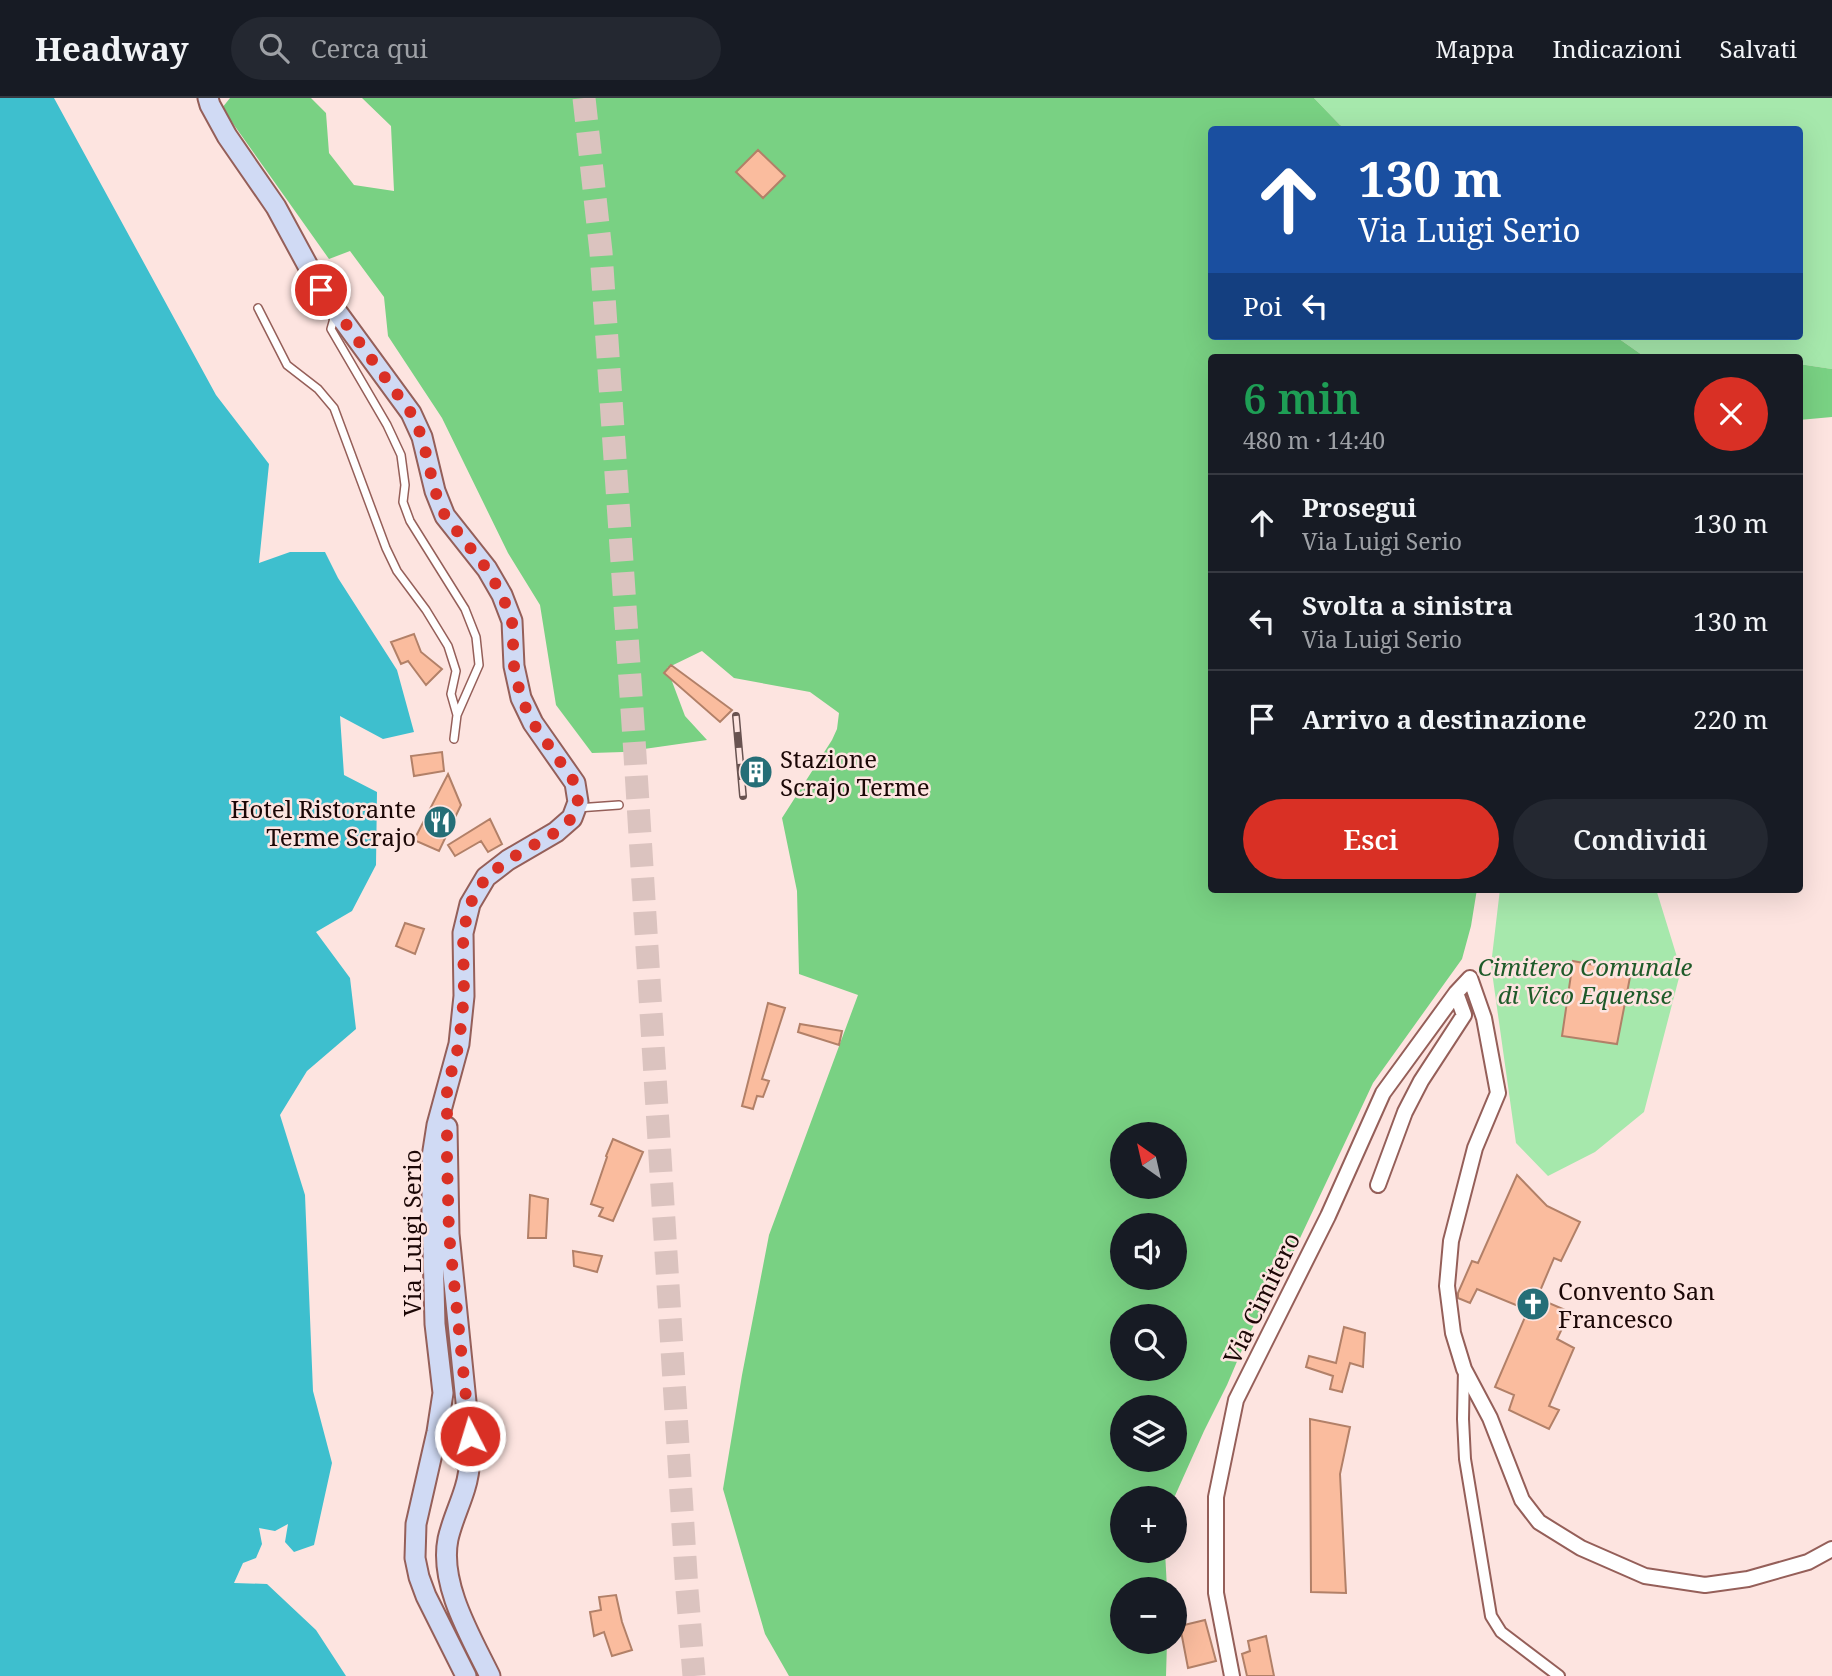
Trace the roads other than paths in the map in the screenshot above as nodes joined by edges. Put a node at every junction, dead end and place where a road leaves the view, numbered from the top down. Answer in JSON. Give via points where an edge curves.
{"nodes":[{"id":1,"x":208,"y":98,"type":"edge"},
{"id":2,"x":258,"y":308,"type":"dead end"},
{"id":3,"x":337,"y":312,"type":"junction"},
{"id":4,"x":457,"y":715,"type":"junction"},
{"id":5,"x":454,"y":739,"type":"dead end"},
{"id":6,"x":619,"y":805,"type":"dead end"},
{"id":7,"x":576,"y":808,"type":"junction"},
{"id":8,"x":1456,"y":993,"type":"junction"},
{"id":9,"x":447,"y":1088,"type":"junction"},
{"id":10,"x":1378,"y":1185,"type":"dead end"},
{"id":11,"x":1464,"y":1369,"type":"junction"},
{"id":12,"x":443,"y":1393,"type":"junction"},
{"id":13,"x":459,"y":1465,"type":"dead end"},
{"id":14,"x":1832,"y":1549,"type":"edge"},
{"id":15,"x":466,"y":1676,"type":"edge"},
{"id":16,"x":490,"y":1676,"type":"edge"},
{"id":17,"x":1231,"y":1676,"type":"edge"},
{"id":18,"x":1559,"y":1676,"type":"edge"}],
"edges":[{"from":1,"to":3,"type":"main road"},
{"from":2,"to":4,"type":"lane","via":[[287,365],[334,408],[397,571],[448,646],[456,670],[451,694]]},
{"from":3,"to":4,"type":"lane","via":[[331,329],[401,455],[403,502],[410,521],[466,609],[477,637],[479,665]]},
{"from":3,"to":7,"type":"main road","via":[[411,413],[445,516],[502,595],[512,621],[521,698],[575,783]]},
{"from":4,"to":5,"type":"lane"},
{"from":6,"to":7,"type":"lane"},
{"from":7,"to":9,"type":"main road","name":"Via Luigi Serio","via":[[556,832],[486,877],[470,904],[463,933],[459,1044]]},
{"from":8,"to":10,"type":"street","via":[[1464,1015],[1421,1080]]},
{"from":8,"to":11,"type":"street","name":"Via Cimitero","via":[[1470,978],[1484,1018],[1498,1093],[1475,1148],[1451,1241],[1447,1286],[1453,1333]]},
{"from":8,"to":17,"type":"street","name":"Via Cimitero","via":[[1383,1093],[1328,1216],[1236,1400],[1216,1497],[1216,1593]]},
{"from":9,"to":12,"type":"main road","name":"Via Luigi Serio","via":[[432,1157],[435,1324]]},
{"from":9,"to":16,"type":"main road","via":[[449,1234],[471,1451],[466,1486],[447,1542],[447,1563],[462,1617]]},
{"from":11,"to":14,"type":"street","via":[[1490,1418],[1522,1500],[1539,1522],[1581,1548],[1645,1576],[1705,1585],[1748,1579],[1808,1562]]},
{"from":11,"to":18,"type":"street","via":[[1465,1459],[1491,1616],[1501,1632]]},
{"from":12,"to":13,"type":"lane","via":[[451,1446]]},
{"from":12,"to":15,"type":"main road","name":"Via Luigi Serio","via":[[416,1524],[415,1558],[426,1596]]}]}
